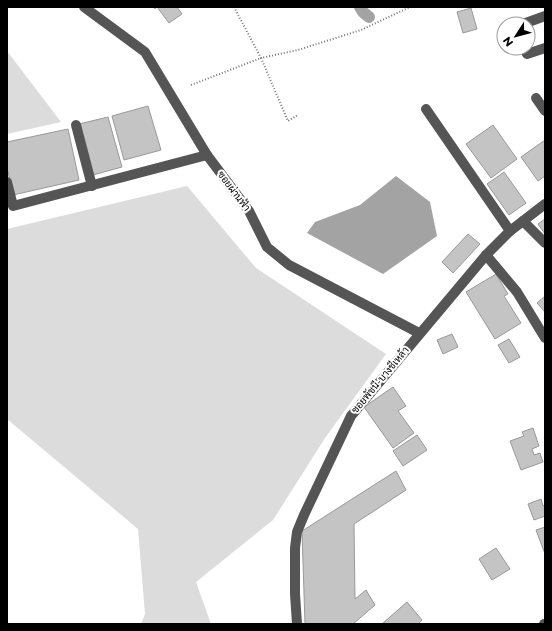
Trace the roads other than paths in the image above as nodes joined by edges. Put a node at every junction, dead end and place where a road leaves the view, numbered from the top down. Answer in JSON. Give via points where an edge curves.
{"nodes":[{"id":1,"x":84,"y":7,"type":"edge"},
{"id":2,"x":536,"y":98,"type":"dead end"},
{"id":3,"x":426,"y":109,"type":"dead end"},
{"id":4,"x":545,"y":112,"type":"edge"},
{"id":5,"x":76,"y":125,"type":"dead end"},
{"id":6,"x":207,"y":155,"type":"junction"},
{"id":7,"x":7,"y":182,"type":"edge"},
{"id":8,"x":92,"y":186,"type":"junction"},
{"id":9,"x":545,"y":204,"type":"edge"},
{"id":10,"x":523,"y":221,"type":"junction"},
{"id":11,"x":510,"y":231,"type":"junction"},
{"id":12,"x":545,"y":243,"type":"edge"},
{"id":13,"x":486,"y":256,"type":"junction"},
{"id":14,"x":419,"y":333,"type":"junction"},
{"id":15,"x":545,"y":338,"type":"edge"},
{"id":16,"x":297,"y":624,"type":"edge"}],
"edges":[{"from":1,"to":6,"type":"street","name":"ซอยผ่านฟ้า","via":[[145,52]]},
{"from":2,"to":4,"type":"street"},
{"from":3,"to":11,"type":"street"},
{"from":5,"to":8,"type":"street"},
{"from":6,"to":8,"type":"street"},
{"from":6,"to":14,"type":"street","name":"ซอยผ่านฟ้า","via":[[249,211],[267,247],[290,265]]},
{"from":7,"to":8,"type":"street","via":[[13,206]]},
{"from":9,"to":10,"type":"street","name":"ซอยพัชนี-บางชีเหล้า"},
{"from":10,"to":11,"type":"street","name":"ซอยพัชนี-บางชีเหล้า"},
{"from":10,"to":12,"type":"street"},
{"from":11,"to":13,"type":"street","name":"ซอยพัชนี-บางชีเหล้า"},
{"from":13,"to":14,"type":"street","name":"ซอยพัชนี-บางชีเหล้า"},
{"from":13,"to":15,"type":"street","via":[[517,292]]},
{"from":14,"to":16,"type":"street","name":"ซอยพัชนี-บางชีเหล้า","via":[[351,416],[304,515],[297,532],[295,548]]}]}
